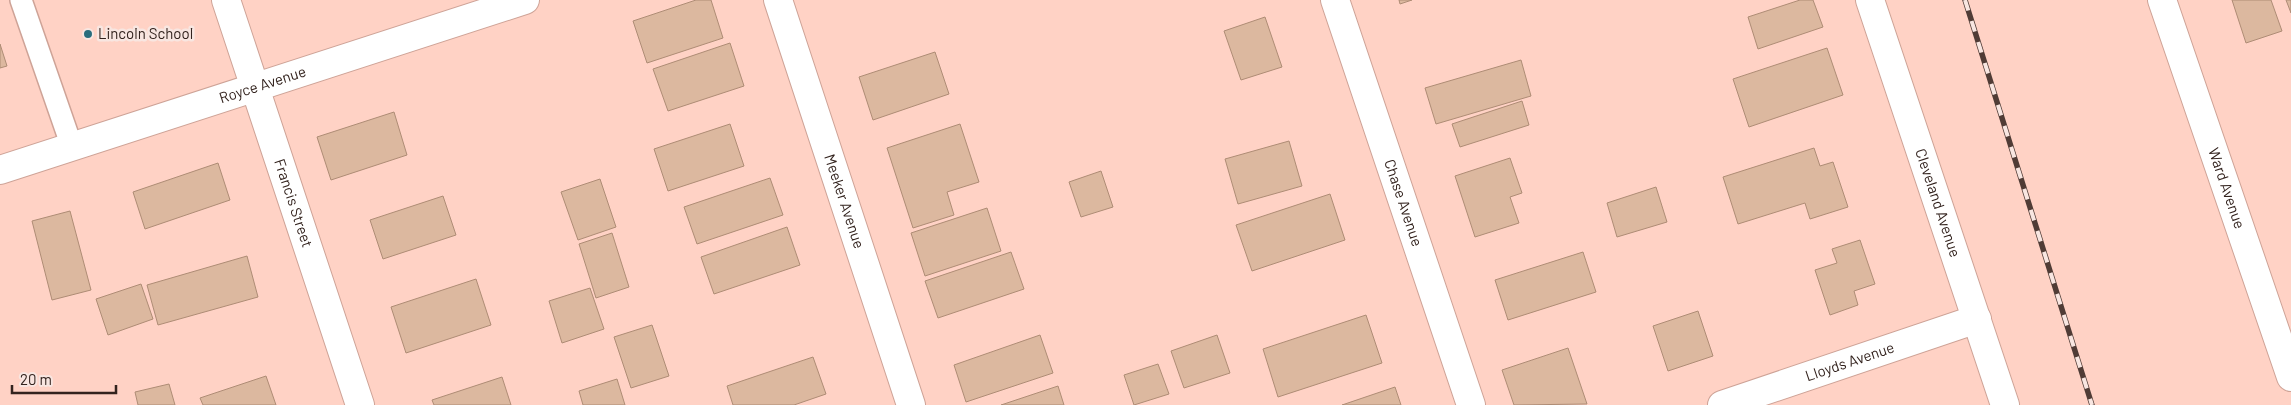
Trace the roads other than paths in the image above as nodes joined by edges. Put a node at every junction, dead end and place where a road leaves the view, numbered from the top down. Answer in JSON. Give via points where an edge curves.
{"nodes":[{"id":1,"x":21,"y":0,"type":"edge"},
{"id":2,"x":226,"y":0,"type":"edge"},
{"id":3,"x":525,"y":0,"type":"edge"},
{"id":4,"x":778,"y":0,"type":"edge"},
{"id":5,"x":1335,"y":0,"type":"edge"},
{"id":6,"x":1870,"y":0,"type":"edge"},
{"id":7,"x":2162,"y":0,"type":"edge"},
{"id":8,"x":486,"y":6,"type":"edge"},
{"id":9,"x":256,"y":87,"type":"junction"},
{"id":10,"x":72,"y":147,"type":"junction"},
{"id":11,"x":0,"y":170,"type":"edge"},
{"id":12,"x":1977,"y":319,"type":"junction"},
{"id":13,"x":2291,"y":377,"type":"edge"},
{"id":14,"x":360,"y":405,"type":"edge"},
{"id":15,"x":911,"y":405,"type":"edge"},
{"id":16,"x":1471,"y":405,"type":"edge"},
{"id":17,"x":1722,"y":405,"type":"edge"},
{"id":18,"x":2005,"y":405,"type":"edge"}],
"edges":[{"from":1,"to":10,"type":"lane"},
{"from":2,"to":9,"type":"street","name":"Francis Street"},
{"from":3,"to":8,"type":"street","name":"Royce Avenue"},
{"from":4,"to":15,"type":"street","name":"Meeker Avenue"},
{"from":5,"to":16,"type":"street","name":"Chase Avenue"},
{"from":6,"to":12,"type":"street","name":"Cleveland Avenue"},
{"from":7,"to":13,"type":"street","name":"Ward Avenue"},
{"from":8,"to":9,"type":"street","name":"Royce Avenue"},
{"from":9,"to":10,"type":"street","name":"Royce Avenue"},
{"from":9,"to":14,"type":"street","name":"Francis Street"},
{"from":10,"to":11,"type":"street","name":"Royce Avenue"},
{"from":12,"to":17,"type":"street","name":"Lloyds Avenue"},
{"from":12,"to":18,"type":"street","name":"Cleveland Avenue"}]}
